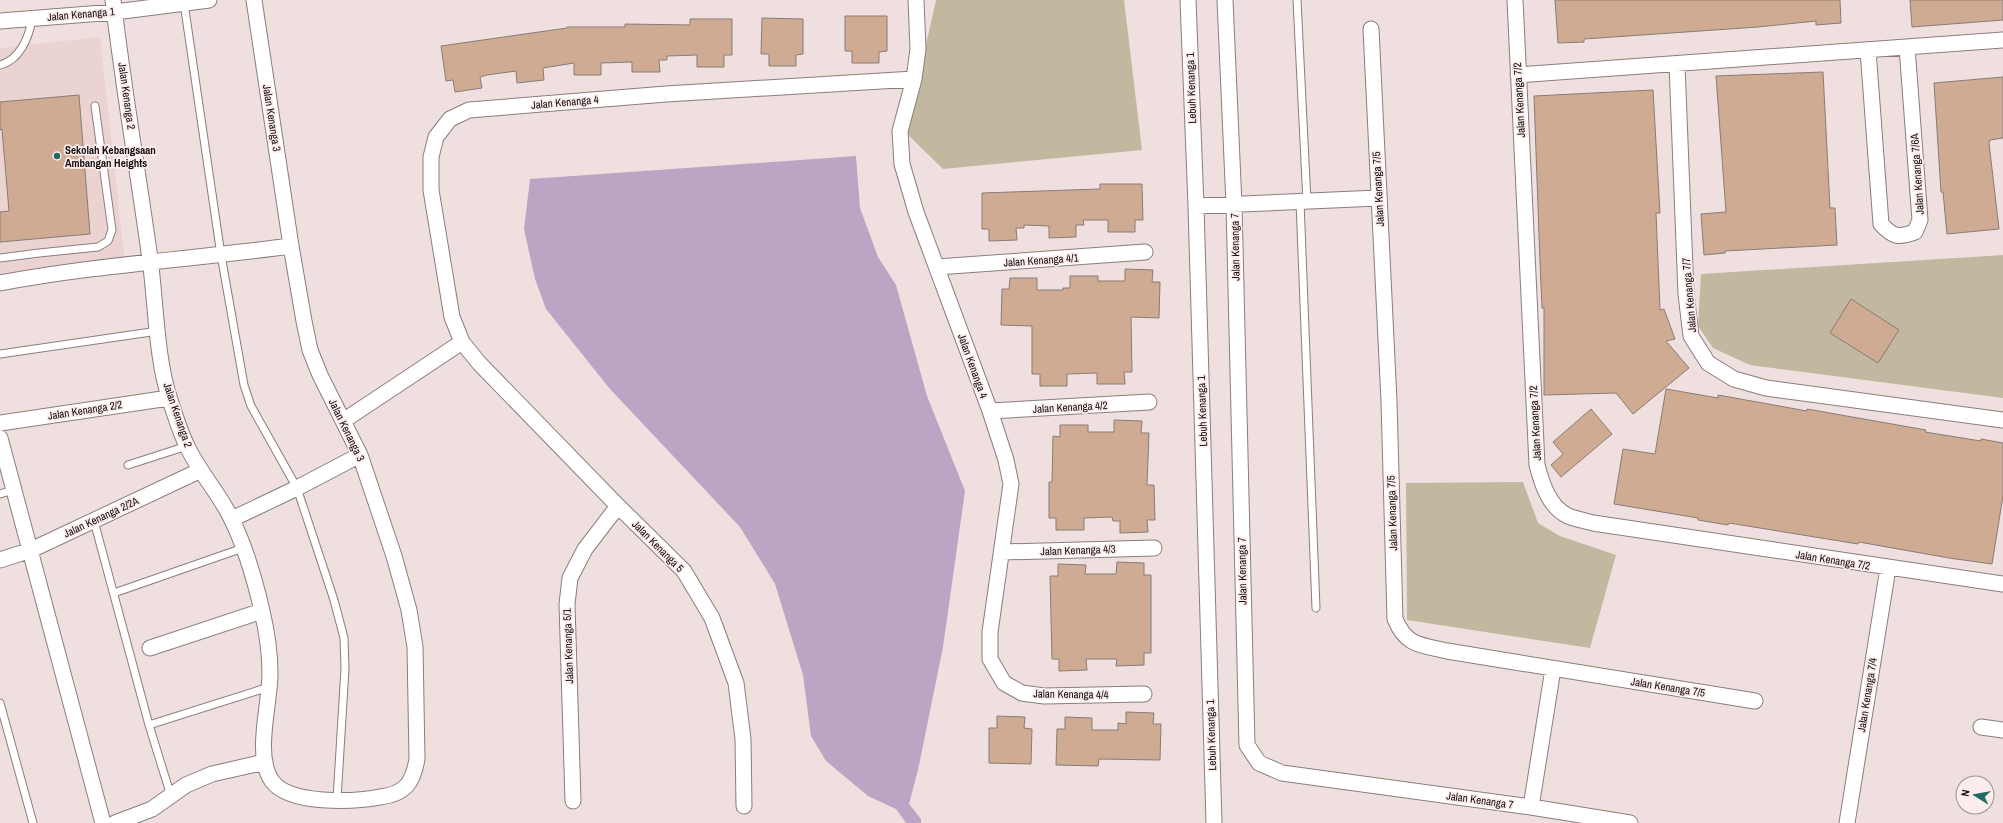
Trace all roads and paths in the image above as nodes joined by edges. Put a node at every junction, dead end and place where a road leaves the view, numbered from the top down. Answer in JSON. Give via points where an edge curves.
{"nodes":[{"id":1,"x":209,"y":0,"type":"edge"},
{"id":2,"x":254,"y":0,"type":"edge"},
{"id":3,"x":916,"y":0,"type":"edge"},
{"id":4,"x":1188,"y":0,"type":"edge"},
{"id":5,"x":1225,"y":0,"type":"edge"},
{"id":6,"x":1297,"y":0,"type":"edge"},
{"id":7,"x":1515,"y":0,"type":"edge"},
{"id":8,"x":184,"y":3,"type":"junction"},
{"id":9,"x":114,"y":6,"type":"edge"},
{"id":10,"x":32,"y":19,"type":"junction"},
{"id":11,"x":0,"y":21,"type":"edge"},
{"id":12,"x":1371,"y":29,"type":"dead end"},
{"id":13,"x":2003,"y":40,"type":"edge"},
{"id":14,"x":1907,"y":47,"type":"junction"},
{"id":15,"x":1868,"y":50,"type":"junction"},
{"id":16,"x":1677,"y":64,"type":"junction"},
{"id":17,"x":0,"y":65,"type":"edge"},
{"id":18,"x":1518,"y":75,"type":"junction"},
{"id":19,"x":914,"y":79,"type":"junction"},
{"id":20,"x":95,"y":106,"type":"dead end"},
{"id":21,"x":1378,"y":198,"type":"junction"},
{"id":22,"x":1304,"y":202,"type":"junction"},
{"id":23,"x":1234,"y":205,"type":"junction"},
{"id":24,"x":1196,"y":206,"type":"junction"},
{"id":25,"x":292,"y":246,"type":"junction"},
{"id":26,"x":1144,"y":252,"type":"dead end"},
{"id":27,"x":220,"y":255,"type":"junction"},
{"id":28,"x":0,"y":258,"type":"edge"},
{"id":29,"x":150,"y":261,"type":"junction"},
{"id":30,"x":937,"y":267,"type":"junction"},
{"id":31,"x":0,"y":283,"type":"edge"},
{"id":32,"x":159,"y":330,"type":"junction"},
{"id":33,"x":462,"y":342,"type":"junction"},
{"id":34,"x":0,"y":354,"type":"edge"},
{"id":35,"x":169,"y":398,"type":"junction"},
{"id":36,"x":1149,"y":402,"type":"dead end"},
{"id":37,"x":990,"y":411,"type":"junction"},
{"id":38,"x":2003,"y":420,"type":"edge"},
{"id":39,"x":343,"y":421,"type":"junction"},
{"id":40,"x":0,"y":423,"type":"edge"},
{"id":41,"x":0,"y":438,"type":"edge"},
{"id":42,"x":187,"y":446,"type":"junction"},
{"id":43,"x":360,"y":455,"type":"junction"},
{"id":44,"x":128,"y":465,"type":"dead end"},
{"id":45,"x":201,"y":470,"type":"junction"},
{"id":46,"x":297,"y":488,"type":"junction"},
{"id":47,"x":7,"y":492,"type":"edge"},
{"id":48,"x":618,"y":506,"type":"junction"},
{"id":49,"x":232,"y":519,"type":"junction"},
{"id":50,"x":94,"y":520,"type":"junction"},
{"id":51,"x":243,"y":548,"type":"junction"},
{"id":52,"x":1154,"y":548,"type":"dead end"},
{"id":53,"x":31,"y":550,"type":"junction"},
{"id":54,"x":1002,"y":552,"type":"junction"},
{"id":55,"x":0,"y":560,"type":"edge"},
{"id":56,"x":1888,"y":568,"type":"junction"},
{"id":57,"x":2003,"y":584,"type":"edge"},
{"id":58,"x":114,"y":593,"type":"junction"},
{"id":59,"x":1316,"y":608,"type":"dead end"},
{"id":60,"x":262,"y":611,"type":"junction"},
{"id":61,"x":150,"y":648,"type":"dead end"},
{"id":62,"x":990,"y":659,"type":"joint"},
{"id":63,"x":1553,"y":669,"type":"junction"},
{"id":64,"x":270,"y":687,"type":"junction"},
{"id":65,"x":1144,"y":694,"type":"dead end"},
{"id":66,"x":1755,"y":701,"type":"dead end"},
{"id":67,"x":0,"y":703,"type":"edge"},
{"id":68,"x":149,"y":725,"type":"junction"},
{"id":69,"x":1981,"y":727,"type":"dead end"},
{"id":70,"x":2003,"y":730,"type":"edge"},
{"id":71,"x":265,"y":762,"type":"junction"},
{"id":72,"x":171,"y":796,"type":"junction"},
{"id":73,"x":337,"y":799,"type":"junction"},
{"id":74,"x":573,"y":801,"type":"dead end"},
{"id":75,"x":744,"y":806,"type":"dead end"},
{"id":76,"x":1531,"y":807,"type":"junction"},
{"id":77,"x":33,"y":823,"type":"edge"},
{"id":78,"x":103,"y":823,"type":"edge"},
{"id":79,"x":116,"y":823,"type":"edge"},
{"id":80,"x":1214,"y":823,"type":"edge"},
{"id":81,"x":1630,"y":823,"type":"edge"},
{"id":82,"x":1847,"y":823,"type":"edge"}],
"edges":[{"from":1,"to":8,"type":"street","name":"Jalan Kenanga 1"},
{"from":2,"to":25,"type":"street","name":"Jalan Kenanga 3"},
{"from":3,"to":19,"type":"street","name":"Jalan Kenanga 4","via":[[918,49]]},
{"from":4,"to":24,"type":"street","name":"Lebuh Kenanga 1"},
{"from":5,"to":23,"type":"street","name":"Jalan Kenanga 7"},
{"from":6,"to":22,"type":"lane"},
{"from":7,"to":18,"type":"street","name":"Jalan Kenanga 7/2"},
{"from":8,"to":9,"type":"street","name":"Jalan Kenanga 1"},
{"from":8,"to":27,"type":"lane"},
{"from":9,"to":10,"type":"street","name":"Jalan Kenanga 1"},
{"from":9,"to":29,"type":"street","name":"Jalan Kenanga 2"},
{"from":10,"to":11,"type":"street","name":"Jalan Kenanga 1"},
{"from":10,"to":17,"type":"lane","via":[[30,31],[21,50]]},
{"from":12,"to":21,"type":"street","name":"Jalan Kenanga 7/5"},
{"from":13,"to":14,"type":"street"},
{"from":14,"to":15,"type":"street"},
{"from":14,"to":15,"type":"street","name":"Jalan Kenanga 7/6A","via":[[1920,220],[1915,232],[1902,237],[1890,233],[1881,224]]},
{"from":15,"to":16,"type":"street"},
{"from":16,"to":18,"type":"street"},
{"from":16,"to":38,"type":"street","name":"Jalan Kenanga 7/7","via":[[1686,294],[1691,336],[1708,362],[1734,379],[1766,388]]},
{"from":18,"to":56,"type":"street","name":"Jalan Kenanga 7/2","via":[[1537,465],[1542,484],[1552,504],[1568,516],[1592,523]]},
{"from":19,"to":30,"type":"street","name":"Jalan Kenanga 4","via":[[900,131],[902,164],[916,212]]},
{"from":19,"to":33,"type":"street","name":"Jalan Kenanga 4","via":[[666,94],[469,110],[450,119],[436,137],[431,157],[431,190],[452,317]]},
{"from":20,"to":28,"type":"lane","via":[[112,230],[108,241],[98,248]]},
{"from":21,"to":22,"type":"street"},
{"from":21,"to":63,"type":"street","name":"Jalan Kenanga 7/5","via":[[1389,401],[1395,619],[1401,633],[1414,643]]},
{"from":22,"to":23,"type":"street"},
{"from":22,"to":59,"type":"lane"},
{"from":23,"to":24,"type":"street"},
{"from":23,"to":76,"type":"street","name":"Jalan Kenanga 7","via":[[1248,745],[1259,763],[1282,773]]},
{"from":24,"to":80,"type":"street","name":"Lebuh Kenanga 1"},
{"from":25,"to":27,"type":"street"},
{"from":25,"to":39,"type":"street","name":"Jalan Kenanga 3","via":[[310,350]]},
{"from":26,"to":30,"type":"street","name":"Jalan Kenanga 4/1"},
{"from":27,"to":29,"type":"street"},
{"from":27,"to":46,"type":"lane","via":[[244,385],[251,406]]},
{"from":29,"to":31,"type":"street"},
{"from":29,"to":32,"type":"street","name":"Jalan Kenanga 2"},
{"from":30,"to":37,"type":"street","name":"Jalan Kenanga 4"},
{"from":32,"to":34,"type":"lane"},
{"from":32,"to":35,"type":"street","name":"Jalan Kenanga 2"},
{"from":33,"to":39,"type":"street"},
{"from":33,"to":48,"type":"street","name":"Jalan Kenanga 5","via":[[479,363]]},
{"from":35,"to":40,"type":"street","name":"Jalan Kenanga 2/2"},
{"from":35,"to":42,"type":"street","name":"Jalan Kenanga 2"},
{"from":36,"to":37,"type":"street","name":"Jalan Kenanga 4/2"},
{"from":37,"to":54,"type":"street","name":"Jalan Kenanga 4","via":[[1011,484]]},
{"from":39,"to":43,"type":"street","name":"Jalan Kenanga 3"},
{"from":41,"to":47,"type":"street"},
{"from":42,"to":44,"type":"lane"},
{"from":42,"to":45,"type":"street","name":"Jalan Kenanga 2"},
{"from":43,"to":46,"type":"street"},
{"from":43,"to":73,"type":"street","name":"Jalan Kenanga 3","via":[[409,610],[415,646],[417,759],[414,776],[404,789],[392,796]]},
{"from":45,"to":49,"type":"street","name":"Jalan Kenanga 2"},
{"from":45,"to":50,"type":"street","name":"Jalan Kenanga 2/2A"},
{"from":46,"to":49,"type":"street"},
{"from":46,"to":73,"type":"lane","via":[[344,638],[345,669]]},
{"from":47,"to":53,"type":"street"},
{"from":48,"to":74,"type":"street","name":"Jalan Kenanga 5/1","via":[[586,549],[570,578],[567,604]]},
{"from":48,"to":75,"type":"street","name":"Jalan Kenanga 5","via":[[684,571],[712,618],[736,683],[743,740]]},
{"from":49,"to":51,"type":"street","name":"Jalan Kenanga 2"},
{"from":50,"to":53,"type":"street","name":"Jalan Kenanga 2/2A"},
{"from":50,"to":58,"type":"lane"},
{"from":51,"to":58,"type":"lane"},
{"from":51,"to":60,"type":"street","name":"Jalan Kenanga 2"},
{"from":52,"to":54,"type":"street","name":"Jalan Kenanga 4/3"},
{"from":53,"to":55,"type":"street","name":"Jalan Kenanga 2/2A"},
{"from":53,"to":78,"type":"street"},
{"from":54,"to":62,"type":"street","name":"Jalan Kenanga 4","via":[[990,632]]},
{"from":56,"to":57,"type":"street","name":"Jalan Kenanga 7/2"},
{"from":56,"to":82,"type":"street","name":"Jalan Kenanga 7/4"},
{"from":58,"to":68,"type":"lane"},
{"from":60,"to":61,"type":"street"},
{"from":60,"to":64,"type":"street","name":"Jalan Kenanga 2","via":[[269,645]]},
{"from":62,"to":65,"type":"street","name":"Jalan Kenanga 4/4","via":[[1004,683],[1022,693],[1044,696]]},
{"from":63,"to":66,"type":"street","name":"Jalan Kenanga 7/5"},
{"from":63,"to":76,"type":"street"},
{"from":64,"to":68,"type":"lane"},
{"from":64,"to":71,"type":"street","name":"Jalan Kenanga 2"},
{"from":67,"to":77,"type":"lane"},
{"from":68,"to":72,"type":"lane"},
{"from":69,"to":70,"type":"street"},
{"from":71,"to":72,"type":"street","via":[[212,774],[186,785]]},
{"from":71,"to":73,"type":"street","name":"Jalan Kenanga 2","via":[[267,773],[281,790],[294,796]]},
{"from":72,"to":79,"type":"street","via":[[152,809]]},
{"from":76,"to":81,"type":"street","name":"Jalan Kenanga 7"}]}
